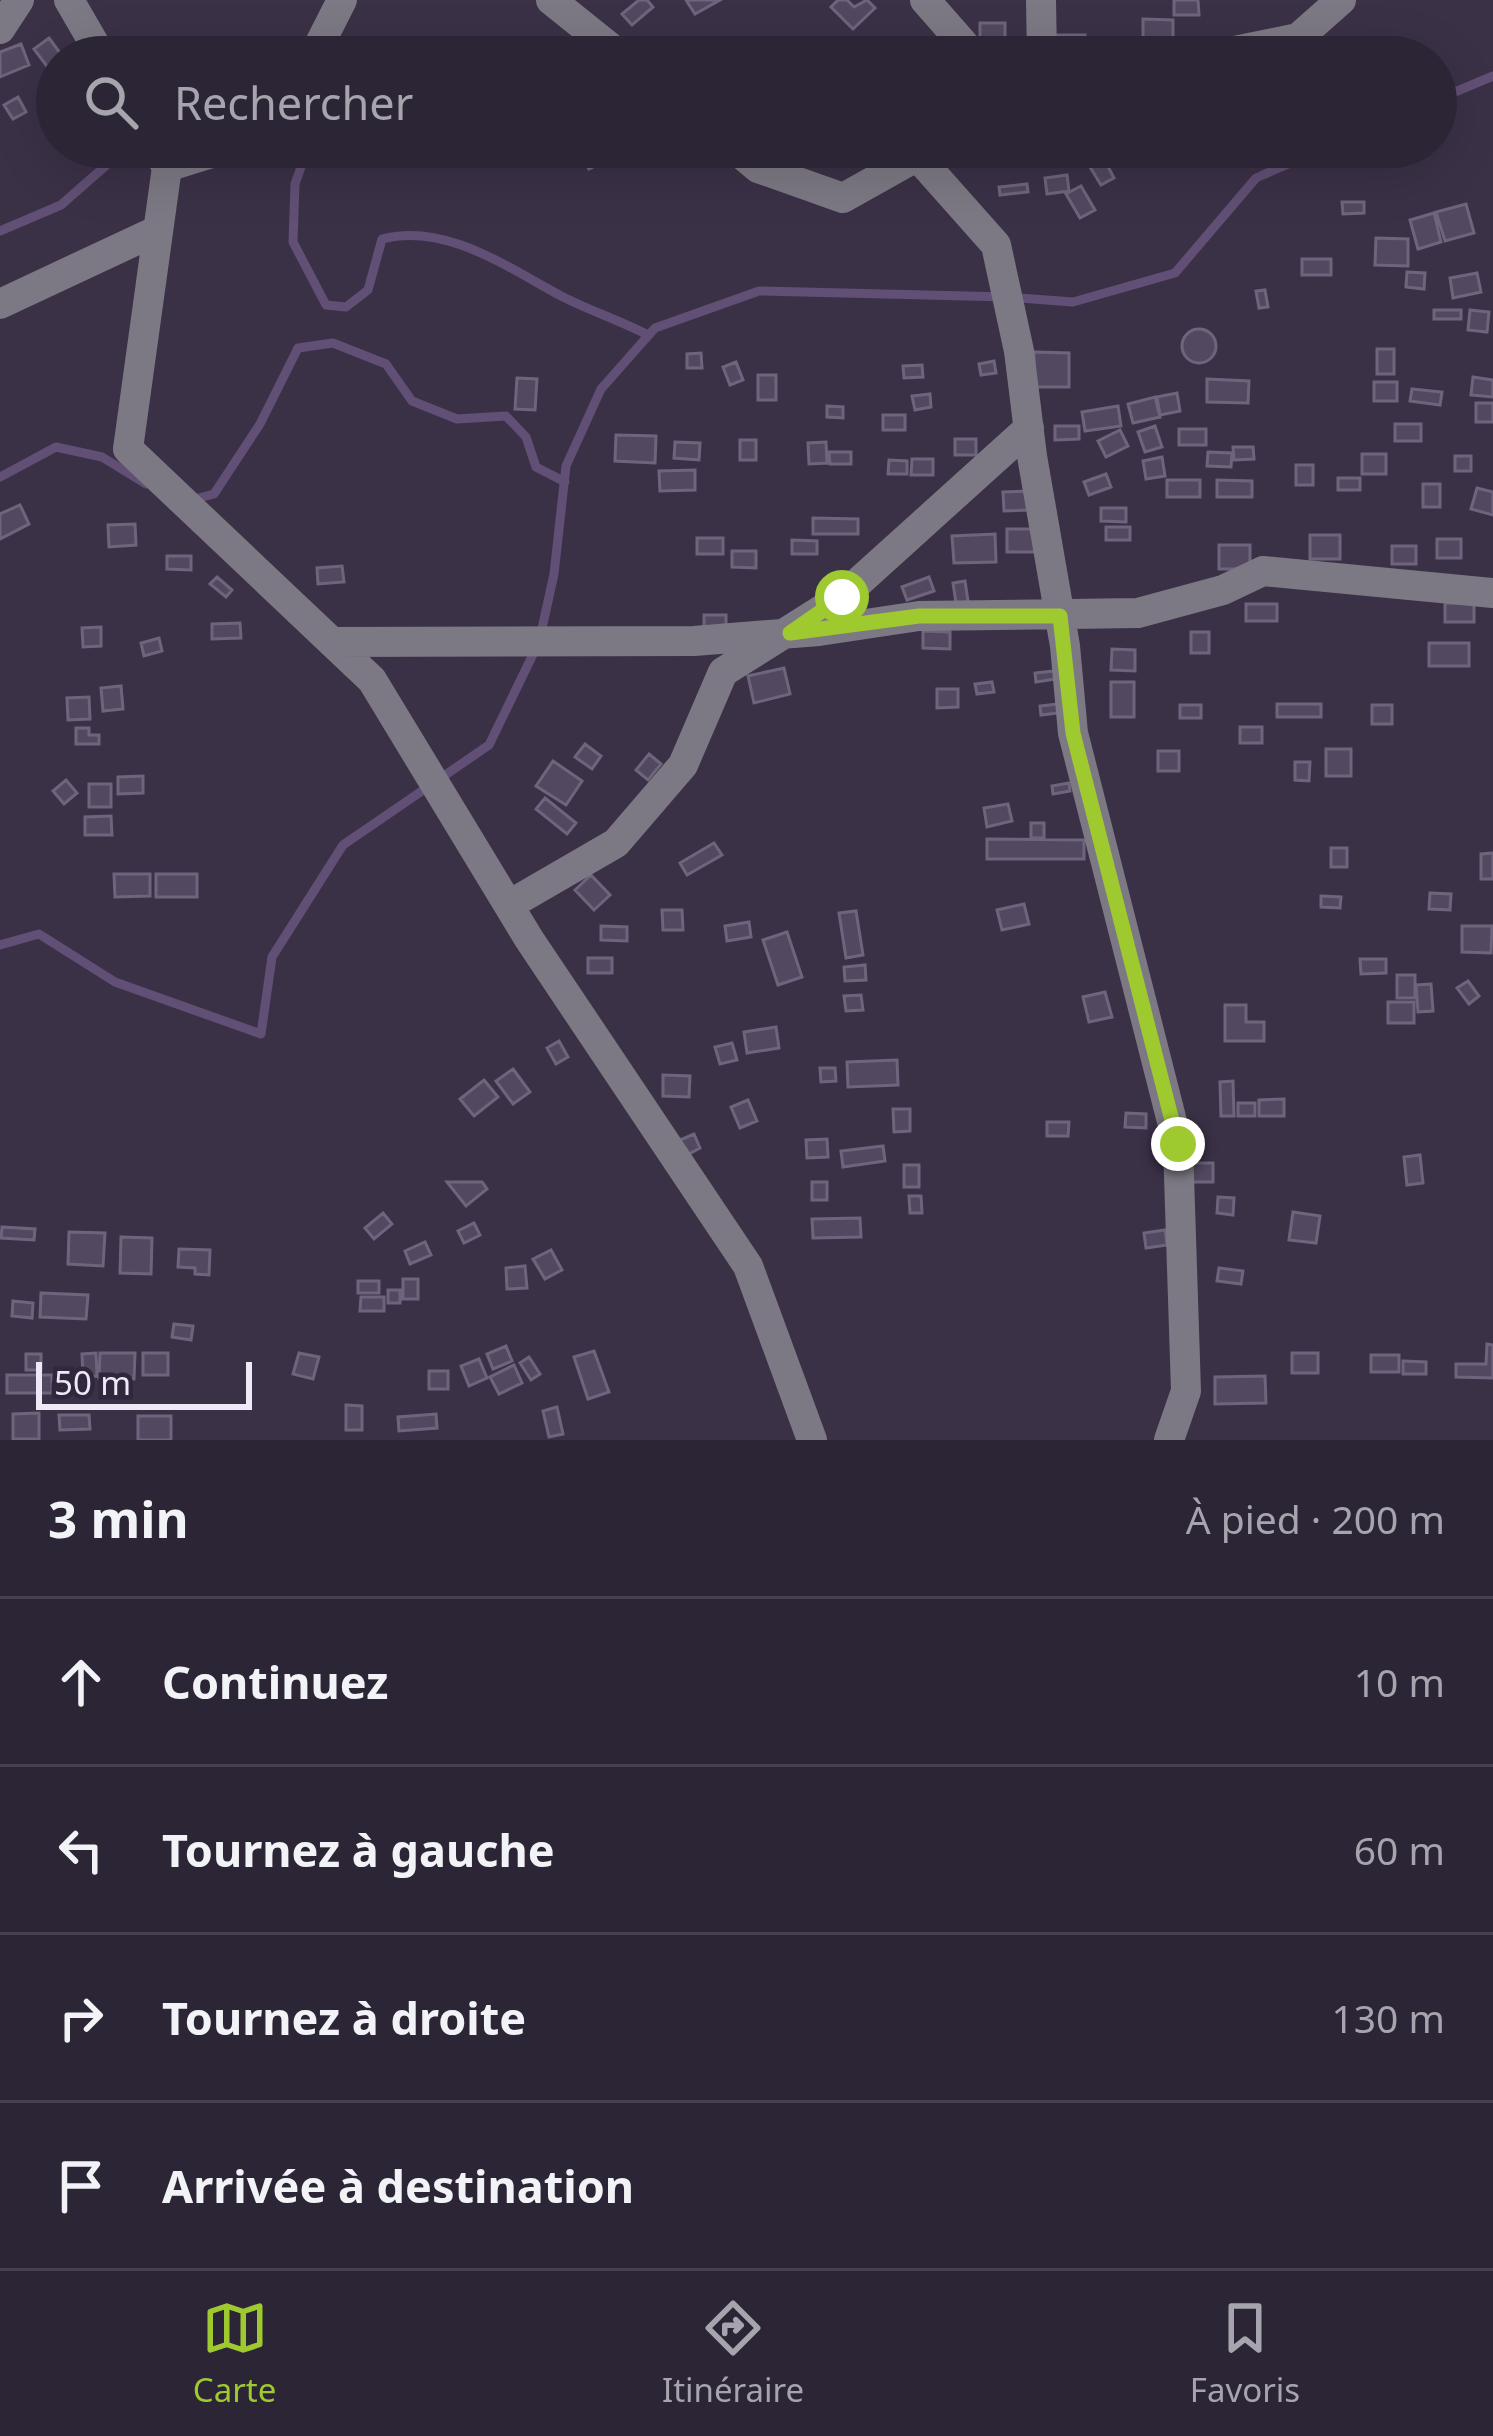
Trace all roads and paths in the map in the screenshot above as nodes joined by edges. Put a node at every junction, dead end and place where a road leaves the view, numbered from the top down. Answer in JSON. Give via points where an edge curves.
{"nodes":[{"id":1,"x":19,"y":0,"type":"edge"},
{"id":2,"x":69,"y":0,"type":"edge"},
{"id":3,"x":342,"y":0,"type":"edge"},
{"id":4,"x":551,"y":0,"type":"edge"},
{"id":5,"x":925,"y":0,"type":"edge"},
{"id":6,"x":1041,"y":0,"type":"edge"},
{"id":7,"x":1341,"y":0,"type":"edge"},
{"id":8,"x":0,"y":29,"type":"edge"},
{"id":9,"x":90,"y":36,"type":"edge"},
{"id":10,"x":324,"y":36,"type":"edge"},
{"id":11,"x":596,"y":36,"type":"edge"},
{"id":12,"x":957,"y":36,"type":"edge"},
{"id":13,"x":1042,"y":36,"type":"edge"},
{"id":14,"x":1300,"y":36,"type":"edge"},
{"id":15,"x":161,"y":168,"type":"edge"},
{"id":16,"x":758,"y":168,"type":"edge"},
{"id":17,"x":897,"y":168,"type":"edge"},
{"id":18,"x":938,"y":168,"type":"edge"},
{"id":19,"x":158,"y":230,"type":"junction"},
{"id":20,"x":0,"y":304,"type":"edge"},
{"id":21,"x":1029,"y":428,"type":"junction"},
{"id":22,"x":1493,"y":593,"type":"edge"},
{"id":23,"x":1060,"y":616,"type":"junction"},
{"id":24,"x":790,"y":633,"type":"junction"},
{"id":25,"x":332,"y":643,"type":"junction"},
{"id":26,"x":509,"y":905,"type":"junction"},
{"id":27,"x":812,"y":1440,"type":"edge"},
{"id":28,"x":1169,"y":1440,"type":"edge"}],
"edges":[{"from":1,"to":8,"type":"street"},
{"from":2,"to":9,"type":"street"},
{"from":3,"to":10,"type":"street"},
{"from":4,"to":11,"type":"street"},
{"from":5,"to":12,"type":"street"},
{"from":6,"to":13,"type":"street"},
{"from":7,"to":14,"type":"street"},
{"from":15,"to":19,"type":"street"},
{"from":16,"to":17,"type":"street","via":[[843,198]]},
{"from":18,"to":21,"type":"street","via":[[996,245]]},
{"from":19,"to":20,"type":"street"},
{"from":19,"to":25,"type":"street","via":[[128,449]]},
{"from":21,"to":23,"type":"street"},
{"from":21,"to":24,"type":"street","via":[[842,597]]},
{"from":22,"to":23,"type":"street","via":[[1263,571],[1138,614]]},
{"from":23,"to":24,"type":"street","via":[[919,616]]},
{"from":23,"to":28,"type":"street","via":[[1073,733],[1178,1144],[1186,1391]]},
{"from":24,"to":25,"type":"street"},
{"from":24,"to":26,"type":"street","via":[[723,672],[683,765],[616,843]]},
{"from":25,"to":26,"type":"street","via":[[371,680]]},
{"from":26,"to":27,"type":"street","via":[[748,1266]]}]}
